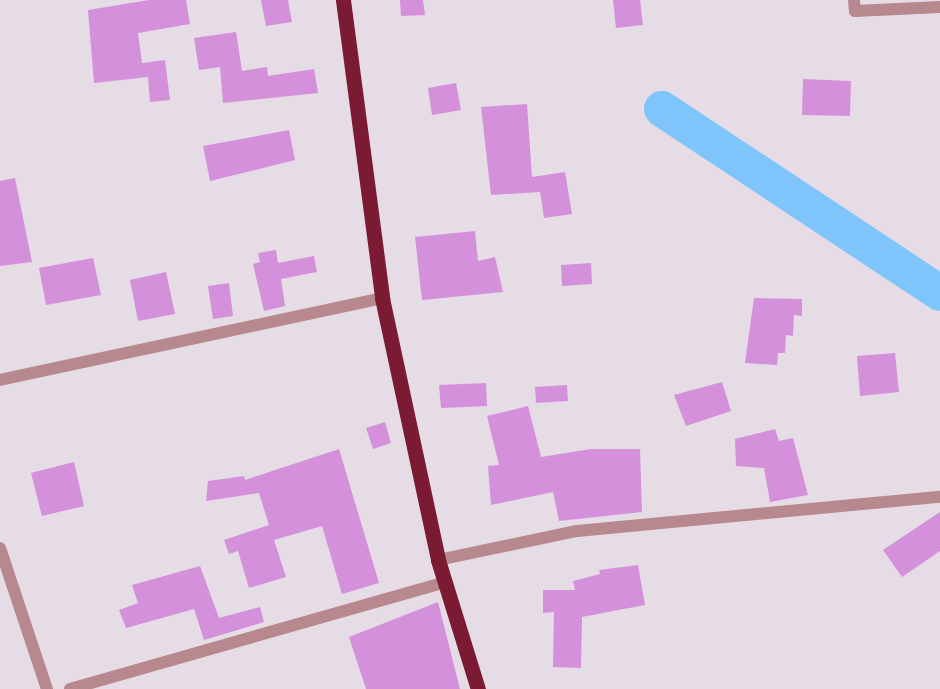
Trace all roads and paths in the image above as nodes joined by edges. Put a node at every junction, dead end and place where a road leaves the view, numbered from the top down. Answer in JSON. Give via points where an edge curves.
{"nodes":[{"id":1,"x":342,"y":0,"type":"edge"},
{"id":2,"x":854,"y":0,"type":"edge"},
{"id":3,"x":940,"y":8,"type":"edge"},
{"id":4,"x":382,"y":298,"type":"junction"},
{"id":5,"x":0,"y":380,"type":"edge"},
{"id":6,"x":940,"y":497,"type":"edge"},
{"id":7,"x":0,"y":548,"type":"edge"},
{"id":8,"x":438,"y":560,"type":"junction"},
{"id":9,"x":445,"y":582,"type":"junction"},
{"id":10,"x":47,"y":689,"type":"edge"},
{"id":11,"x":70,"y":689,"type":"edge"},
{"id":12,"x":478,"y":689,"type":"edge"}],
"edges":[{"from":1,"to":4,"type":"highway"},
{"from":2,"to":3,"type":"street","via":[[855,11]]},
{"from":4,"to":5,"type":"street"},
{"from":4,"to":8,"type":"highway"},
{"from":6,"to":8,"type":"street","via":[[578,531]]},
{"from":7,"to":10,"type":"street"},
{"from":8,"to":9,"type":"highway"},
{"from":9,"to":11,"type":"street"},
{"from":9,"to":12,"type":"highway"}]}
